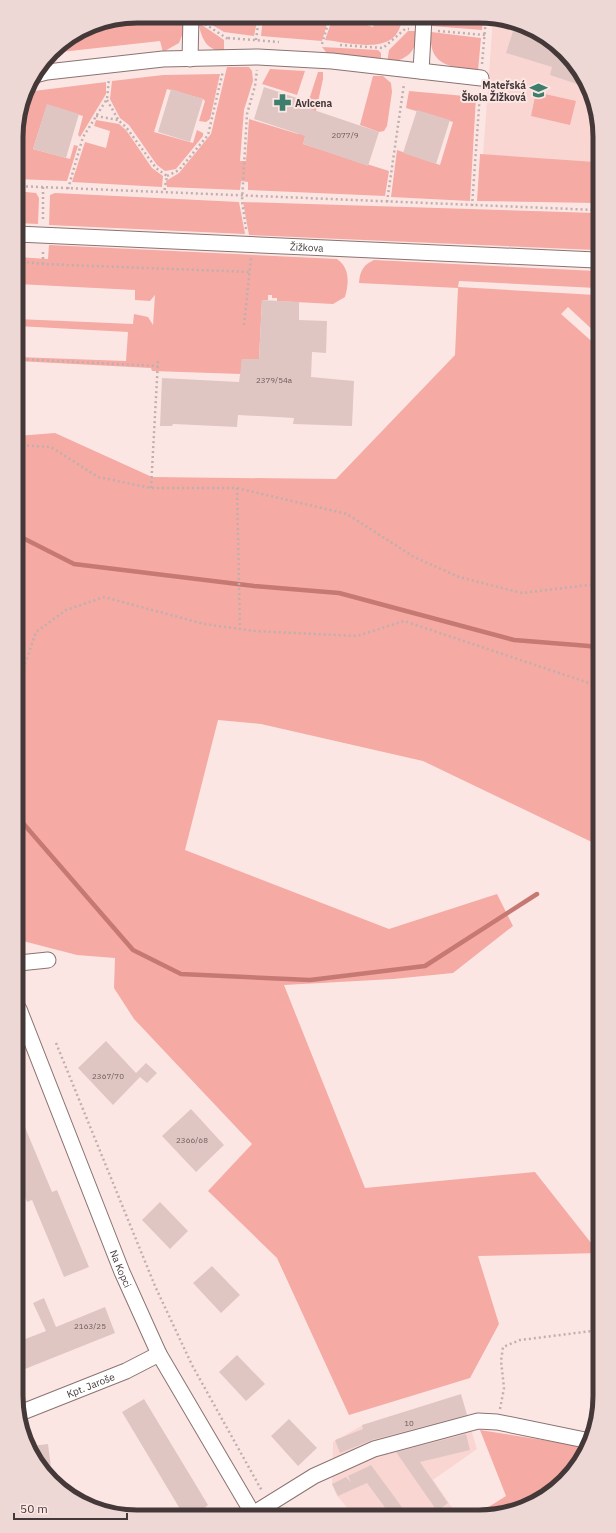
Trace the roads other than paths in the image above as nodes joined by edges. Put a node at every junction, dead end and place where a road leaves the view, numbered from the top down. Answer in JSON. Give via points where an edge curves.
{"nodes":[{"id":1,"x":191,"y":23,"type":"edge"},
{"id":2,"x":424,"y":24,"type":"edge"},
{"id":3,"x":190,"y":59,"type":"junction"},
{"id":4,"x":413,"y":70,"type":"junction"},
{"id":5,"x":42,"y":74,"type":"edge"},
{"id":6,"x":481,"y":78,"type":"road end"},
{"id":7,"x":23,"y":234,"type":"edge"},
{"id":8,"x":593,"y":260,"type":"edge"},
{"id":9,"x":48,"y":960,"type":"dead end"},
{"id":10,"x":23,"y":963,"type":"edge"},
{"id":11,"x":23,"y":1019,"type":"edge"},
{"id":12,"x":159,"y":1354,"type":"junction"},
{"id":13,"x":24,"y":1411,"type":"edge"},
{"id":14,"x":584,"y":1440,"type":"edge"},
{"id":15,"x":251,"y":1510,"type":"edge"},
{"id":16,"x":260,"y":1510,"type":"edge"}],
"edges":[{"from":1,"to":3,"type":"street"},
{"from":2,"to":4,"type":"street"},
{"from":3,"to":4,"type":"street","via":[[258,57],[332,61]]},
{"from":3,"to":5,"type":"street","via":[[163,59]]},
{"from":4,"to":6,"type":"street"},
{"from":7,"to":8,"type":"street","name":"Žižkova"},
{"from":9,"to":10,"type":"street"},
{"from":11,"to":12,"type":"street","name":"Na Kopci","via":[[122,1272]]},
{"from":12,"to":13,"type":"street","name":"Kpt. Jaroše","via":[[126,1371]]},
{"from":12,"to":15,"type":"street","name":"Na Kopci"},
{"from":14,"to":16,"type":"street","via":[[498,1422],[478,1421],[374,1449],[314,1476]]}]}
